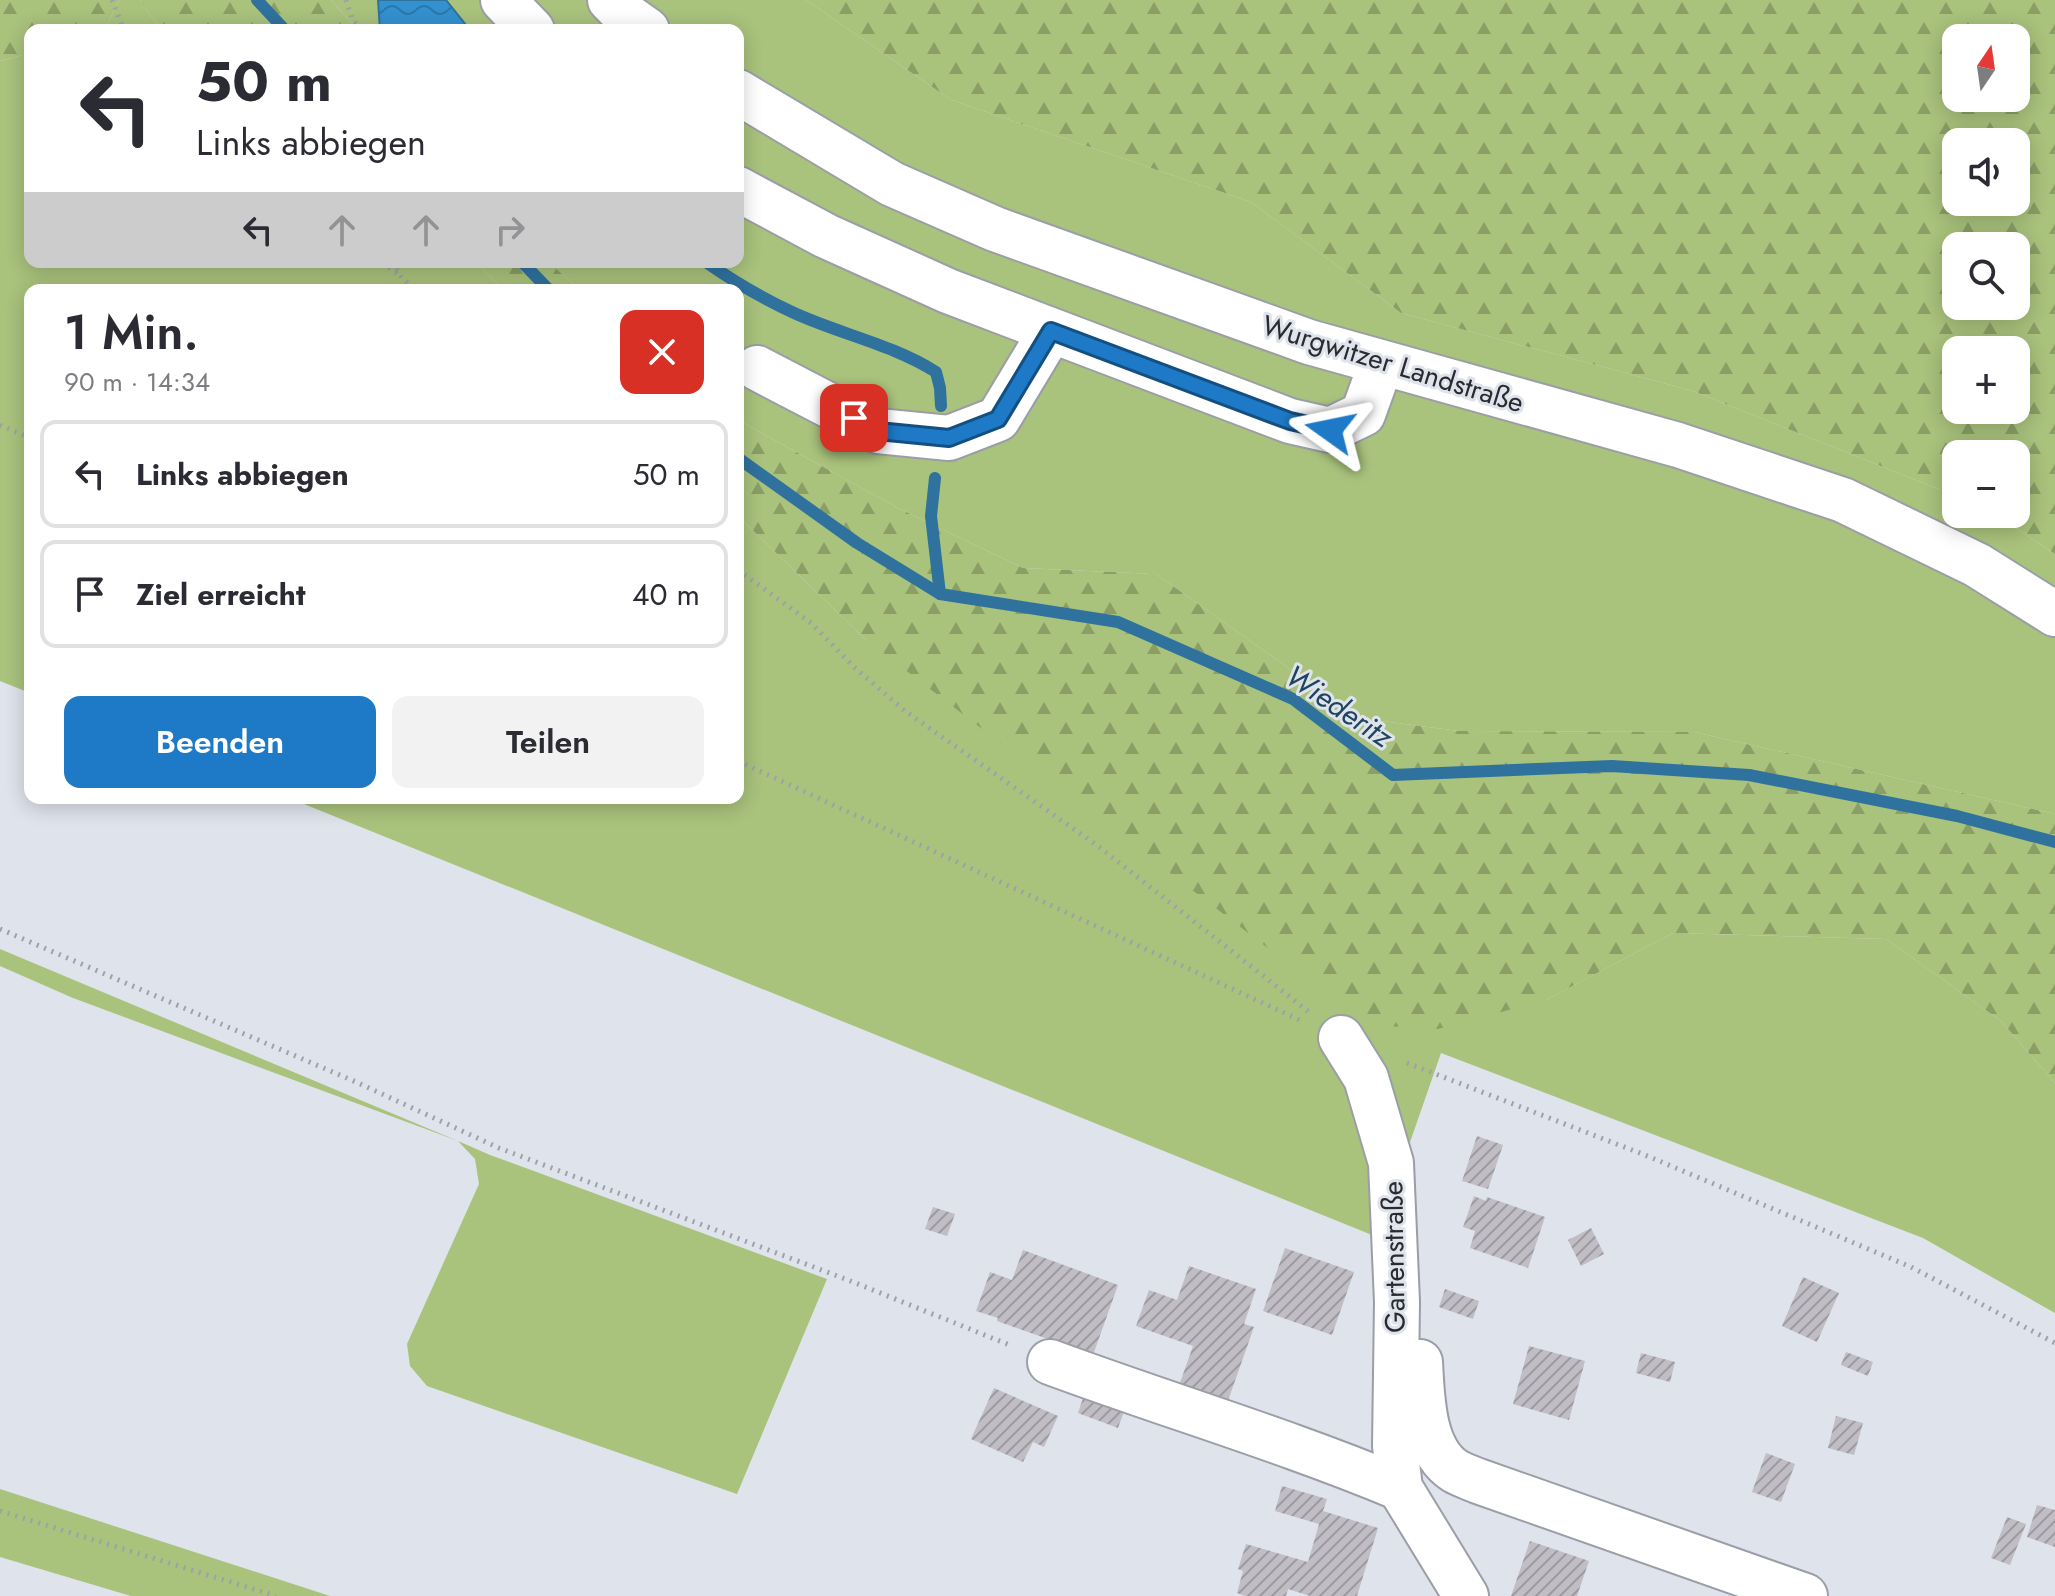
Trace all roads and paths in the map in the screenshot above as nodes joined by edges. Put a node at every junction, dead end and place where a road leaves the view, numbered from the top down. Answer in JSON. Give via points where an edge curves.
{"nodes":[{"id":1,"x":112,"y":0,"type":"edge"},
{"id":2,"x":346,"y":0,"type":"edge"},
{"id":3,"x":503,"y":0,"type":"edge"},
{"id":4,"x":610,"y":0,"type":"edge"},
{"id":5,"x":122,"y":24,"type":"edge"},
{"id":6,"x":356,"y":24,"type":"edge"},
{"id":7,"x":526,"y":24,"type":"edge"},
{"id":8,"x":639,"y":24,"type":"edge"},
{"id":9,"x":744,"y":96,"type":"edge"},
{"id":10,"x":744,"y":192,"type":"edge"},
{"id":11,"x":390,"y":268,"type":"edge"},
{"id":12,"x":396,"y":268,"type":"edge"},
{"id":13,"x":402,"y":278,"type":"junction"},
{"id":14,"x":409,"y":284,"type":"edge"},
{"id":15,"x":1051,"y":331,"type":"junction"},
{"id":16,"x":1381,"y":364,"type":"junction"},
{"id":17,"x":757,"y":368,"type":"dead end"},
{"id":18,"x":0,"y":425,"type":"edge"},
{"id":19,"x":24,"y":435,"type":"edge"},
{"id":20,"x":744,"y":574,"type":"edge"},
{"id":21,"x":2055,"y":614,"type":"edge"},
{"id":22,"x":744,"y":764,"type":"edge"},
{"id":23,"x":0,"y":929,"type":"edge"},
{"id":24,"x":1289,"y":995,"type":"dead end"},
{"id":25,"x":1271,"y":1007,"type":"dead end"},
{"id":26,"x":1341,"y":1038,"type":"joint"},
{"id":27,"x":1415,"y":1303,"type":"dead end"},
{"id":28,"x":2055,"y":1343,"type":"edge"},
{"id":29,"x":1050,"y":1362,"type":"joint"},
{"id":30,"x":1400,"y":1488,"type":"junction"},
{"id":31,"x":0,"y":1511,"type":"edge"},
{"id":32,"x":276,"y":1596,"type":"edge"},
{"id":33,"x":1466,"y":1596,"type":"edge"},
{"id":34,"x":1805,"y":1596,"type":"edge"}],
"edges":[{"from":1,"to":5,"type":"path"},
{"from":2,"to":6,"type":"path"},
{"from":3,"to":7,"type":"main road"},
{"from":4,"to":8,"type":"main road"},
{"from":9,"to":16,"type":"main road","name":"Wurgwitzer Landstraße","via":[[892,184],[995,229]]},
{"from":10,"to":15,"type":"main road","via":[[826,236]]},
{"from":11,"to":13,"type":"path"},
{"from":12,"to":13,"type":"path"},
{"from":13,"to":14,"type":"path"},
{"from":15,"to":16,"type":"main road","via":[[1290,421],[1330,430],[1363,414]]},
{"from":15,"to":17,"type":"main road","via":[[998,419],[949,438],[878,431]]},
{"from":16,"to":21,"type":"main road","name":"Wurgwitzer Landstraße","via":[[1678,445],[1843,500],[1977,565]]},
{"from":18,"to":19,"type":"path"},
{"from":20,"to":24,"type":"path","via":[[811,623],[905,711],[1098,846]]},
{"from":22,"to":25,"type":"path"},
{"from":23,"to":29,"type":"path","via":[[499,1148]]},
{"from":26,"to":28,"type":"path","via":[[1645,1155],[1911,1267]]},
{"from":26,"to":30,"type":"main road","name":"Gartenstraße","via":[[1366,1078],[1391,1163]]},
{"from":27,"to":34,"type":"main road","via":[[1426,1418],[1436,1449],[1453,1470]]},
{"from":29,"to":30,"type":"main road"},
{"from":30,"to":33,"type":"main road","name":"Gartenstraße"},
{"from":31,"to":32,"type":"path"}]}
